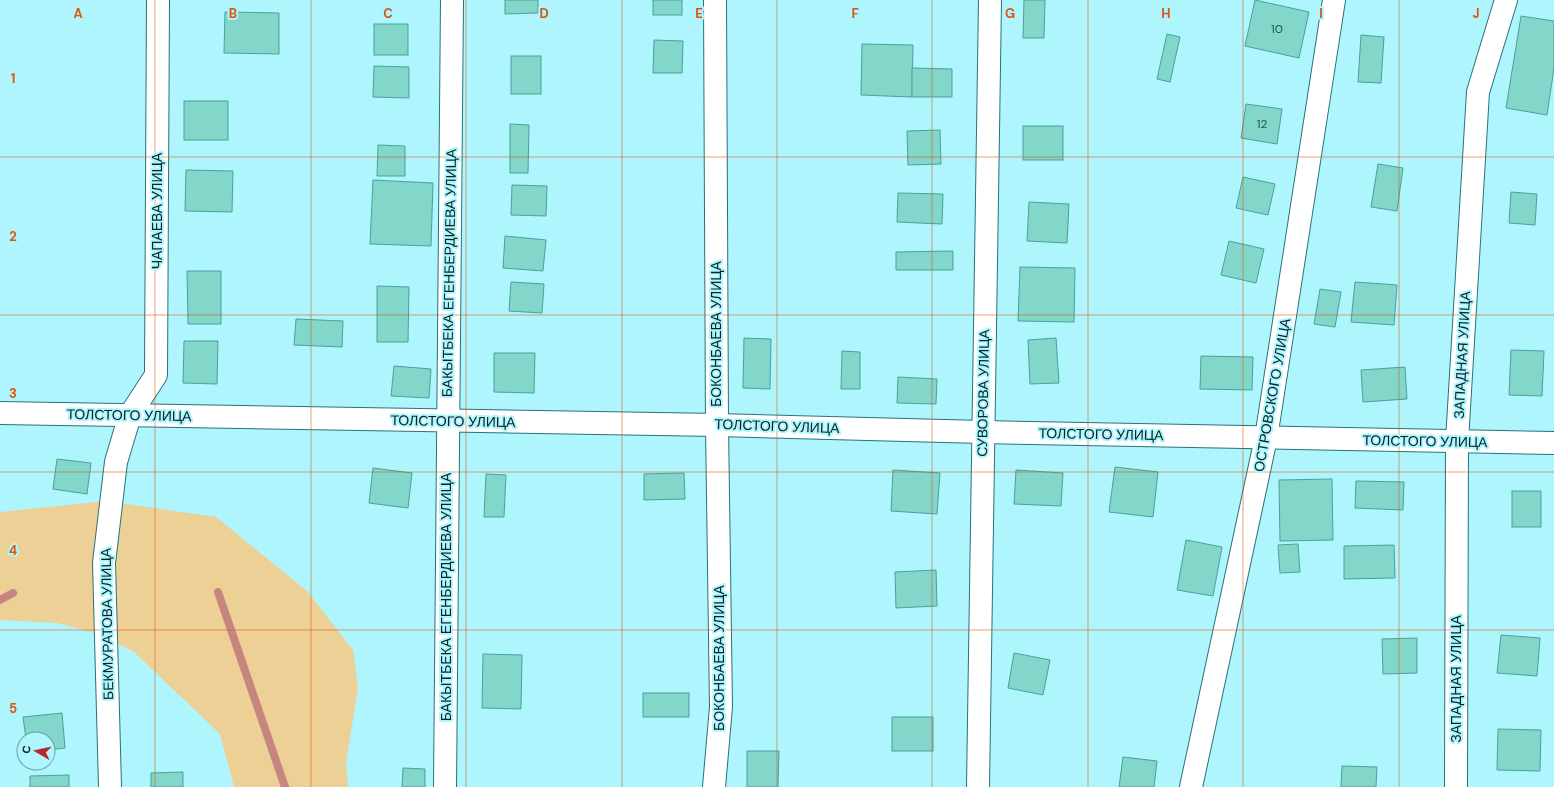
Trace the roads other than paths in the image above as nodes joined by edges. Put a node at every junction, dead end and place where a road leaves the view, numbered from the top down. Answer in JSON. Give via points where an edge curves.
{"nodes":[{"id":1,"x":158,"y":0,"type":"edge"},
{"id":2,"x":452,"y":0,"type":"edge"},
{"id":3,"x":715,"y":0,"type":"edge"},
{"id":4,"x":990,"y":0,"type":"edge"},
{"id":5,"x":1334,"y":0,"type":"edge"},
{"id":6,"x":1506,"y":0,"type":"edge"},
{"id":7,"x":0,"y":413,"type":"edge"},
{"id":8,"x":130,"y":415,"type":"junction"},
{"id":9,"x":447,"y":421,"type":"junction"},
{"id":10,"x":716,"y":425,"type":"junction"},
{"id":11,"x":983,"y":432,"type":"junction"},
{"id":12,"x":1266,"y":438,"type":"junction"},
{"id":13,"x":1457,"y":441,"type":"junction"},
{"id":14,"x":1554,"y":443,"type":"edge"},
{"id":15,"x":110,"y":787,"type":"edge"},
{"id":16,"x":445,"y":787,"type":"edge"},
{"id":17,"x":714,"y":787,"type":"edge"},
{"id":18,"x":978,"y":787,"type":"edge"},
{"id":19,"x":1191,"y":787,"type":"edge"},
{"id":20,"x":1456,"y":787,"type":"edge"}],
"edges":[{"from":1,"to":8,"type":"street","name":"ЧАПАЕВА УЛИЦА","via":[[156,375]]},
{"from":2,"to":9,"type":"street","name":"БАКЫТБЕКА ЕГЕНБЕРДИЕВА УЛИЦА"},
{"from":3,"to":10,"type":"street","name":"БОКОНБАЕВА УЛИЦА"},
{"from":4,"to":11,"type":"street","name":"СУВОРОВА УЛИЦА"},
{"from":5,"to":12,"type":"street","name":"ОСТРОВСКОГО УЛИЦА"},
{"from":6,"to":13,"type":"street","name":"ЗАПАДНАЯ УЛИЦА","via":[[1478,92]]},
{"from":7,"to":8,"type":"street","name":"ТОЛСТОГО УЛИЦА"},
{"from":8,"to":9,"type":"street","name":"ТОЛСТОГО УЛИЦА"},
{"from":8,"to":15,"type":"street","name":"БЕКМУРАТОВА УЛИЦА","via":[[116,462],[104,562]]},
{"from":9,"to":10,"type":"street","name":"ТОЛСТОГО УЛИЦА"},
{"from":9,"to":16,"type":"street","name":"БАКЫТБЕКА ЕГЕНБЕРДИЕВА УЛИЦА"},
{"from":10,"to":11,"type":"street","name":"ТОЛСТОГО УЛИЦА"},
{"from":10,"to":17,"type":"street","name":"БОКОНБАЕВА УЛИЦА","via":[[721,707]]},
{"from":11,"to":12,"type":"street","name":"ТОЛСТОГО УЛИЦА"},
{"from":11,"to":18,"type":"street","name":"СУВОРОВА УЛИЦА"},
{"from":12,"to":13,"type":"street","name":"ТОЛСТОГО УЛИЦА"},
{"from":12,"to":19,"type":"street","name":"ОСТРОВСКОГО УЛИЦА"},
{"from":13,"to":14,"type":"street","name":"ТОЛСТОГО УЛИЦА"},
{"from":13,"to":20,"type":"street","name":"ЗАПАДНАЯ УЛИЦА"}]}
